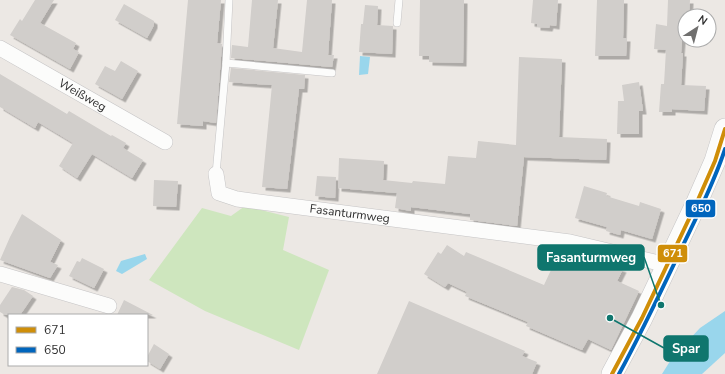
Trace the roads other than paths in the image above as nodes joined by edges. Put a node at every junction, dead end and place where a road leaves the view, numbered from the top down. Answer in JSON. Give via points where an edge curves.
{"nodes":[{"id":1,"x":229,"y":0,"type":"edge"},
{"id":2,"x":399,"y":0,"type":"edge"},
{"id":3,"x":397,"y":23,"type":"dead end"},
{"id":4,"x":0,"y":48,"type":"edge"},
{"id":5,"x":226,"y":63,"type":"junction"},
{"id":6,"x":332,"y":74,"type":"dead end"},
{"id":7,"x":725,"y":129,"type":"edge"},
{"id":8,"x":165,"y":142,"type":"dead end"},
{"id":9,"x":216,"y":174,"type":"joint"},
{"id":10,"x":666,"y":266,"type":"junction"},
{"id":11,"x":0,"y":274,"type":"edge"},
{"id":12,"x":109,"y":306,"type":"dead end"},
{"id":13,"x":612,"y":374,"type":"edge"}],
"edges":[{"from":1,"to":5,"type":"lane"},
{"from":2,"to":3,"type":"lane"},
{"from":4,"to":8,"type":"street","name":"Weißweg"},
{"from":5,"to":6,"type":"lane"},
{"from":5,"to":9,"type":"lane"},
{"from":7,"to":10,"type":"main road","via":[[715,161]]},
{"from":9,"to":10,"type":"street","name":"Fasanturmweg","via":[[219,193],[237,199],[570,242]]},
{"from":10,"to":13,"type":"main road"},
{"from":11,"to":12,"type":"street"}]}
